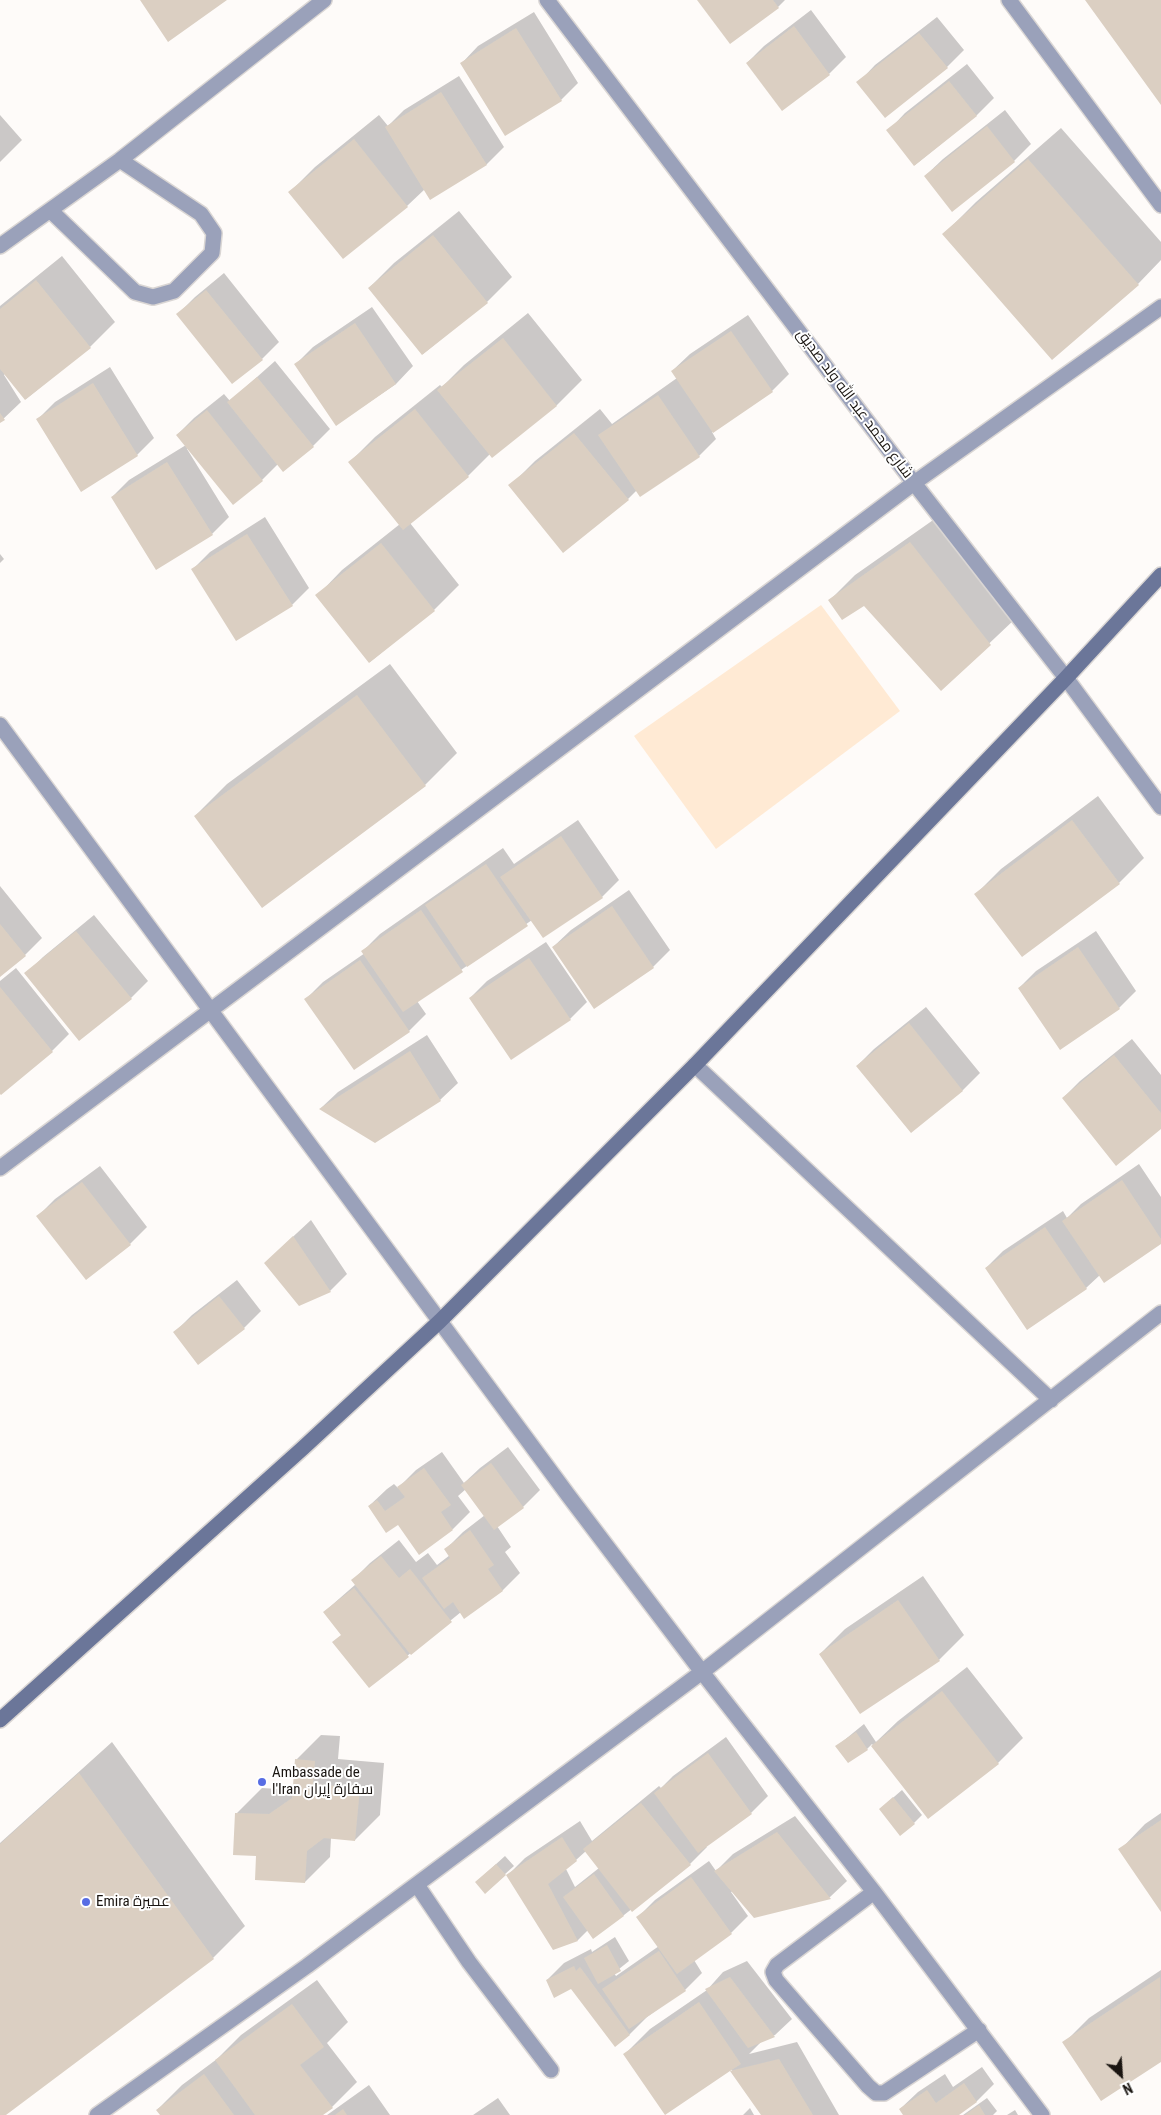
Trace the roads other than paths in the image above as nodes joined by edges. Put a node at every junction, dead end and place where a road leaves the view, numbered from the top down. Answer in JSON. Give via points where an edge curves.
{"nodes":[{"id":1,"x":324,"y":0,"type":"edge"},
{"id":2,"x":547,"y":0,"type":"edge"},
{"id":3,"x":1009,"y":0,"type":"edge"},
{"id":4,"x":120,"y":160,"type":"junction"},
{"id":5,"x":1161,"y":205,"type":"edge"},
{"id":6,"x":51,"y":211,"type":"junction"},
{"id":7,"x":0,"y":246,"type":"edge"},
{"id":8,"x":1161,"y":307,"type":"edge"},
{"id":9,"x":914,"y":483,"type":"junction"},
{"id":10,"x":1161,"y":575,"type":"edge"},
{"id":11,"x":1066,"y":678,"type":"junction"},
{"id":12,"x":0,"y":725,"type":"edge"},
{"id":13,"x":1161,"y":807,"type":"edge"},
{"id":14,"x":210,"y":1010,"type":"junction"},
{"id":15,"x":695,"y":1065,"type":"junction"},
{"id":16,"x":0,"y":1168,"type":"edge"},
{"id":17,"x":1161,"y":1313,"type":"edge"},
{"id":18,"x":440,"y":1321,"type":"junction"},
{"id":19,"x":1052,"y":1400,"type":"junction"},
{"id":20,"x":702,"y":1672,"type":"junction"},
{"id":21,"x":0,"y":1720,"type":"edge"},
{"id":22,"x":417,"y":1884,"type":"junction"},
{"id":23,"x":874,"y":1892,"type":"junction"},
{"id":24,"x":979,"y":2030,"type":"junction"},
{"id":25,"x":551,"y":2070,"type":"dead end"},
{"id":26,"x":97,"y":2115,"type":"edge"},
{"id":27,"x":1042,"y":2115,"type":"edge"}],
"edges":[{"from":1,"to":4,"type":"street"},
{"from":2,"to":9,"type":"street","name":"شارع محمد عبد الله ولد صديق"},
{"from":3,"to":5,"type":"street"},
{"from":4,"to":6,"type":"street"},
{"from":4,"to":6,"type":"street","via":[[201,214],[214,233],[212,253],[174,291],[153,297],[135,292]]},
{"from":6,"to":7,"type":"street"},
{"from":8,"to":9,"type":"street"},
{"from":9,"to":11,"type":"street","name":"شارع محمد عبد الله ولد صديق"},
{"from":9,"to":14,"type":"street"},
{"from":10,"to":11,"type":"street"},
{"from":11,"to":13,"type":"street","name":"شارع محمد عبد الله ولد صديق"},
{"from":11,"to":15,"type":"street"},
{"from":12,"to":14,"type":"street"},
{"from":14,"to":16,"type":"street"},
{"from":14,"to":18,"type":"street"},
{"from":15,"to":18,"type":"street"},
{"from":15,"to":19,"type":"street"},
{"from":17,"to":19,"type":"street"},
{"from":18,"to":20,"type":"street"},
{"from":18,"to":21,"type":"street"},
{"from":19,"to":20,"type":"street"},
{"from":20,"to":22,"type":"street"},
{"from":20,"to":23,"type":"street"},
{"from":22,"to":25,"type":"street","via":[[469,1962]]},
{"from":22,"to":26,"type":"street"},
{"from":23,"to":24,"type":"street"},
{"from":23,"to":24,"type":"street","via":[[777,1965],[774,1972],[776,1980],[876,2092],[884,2093]]},
{"from":24,"to":27,"type":"street"}]}
